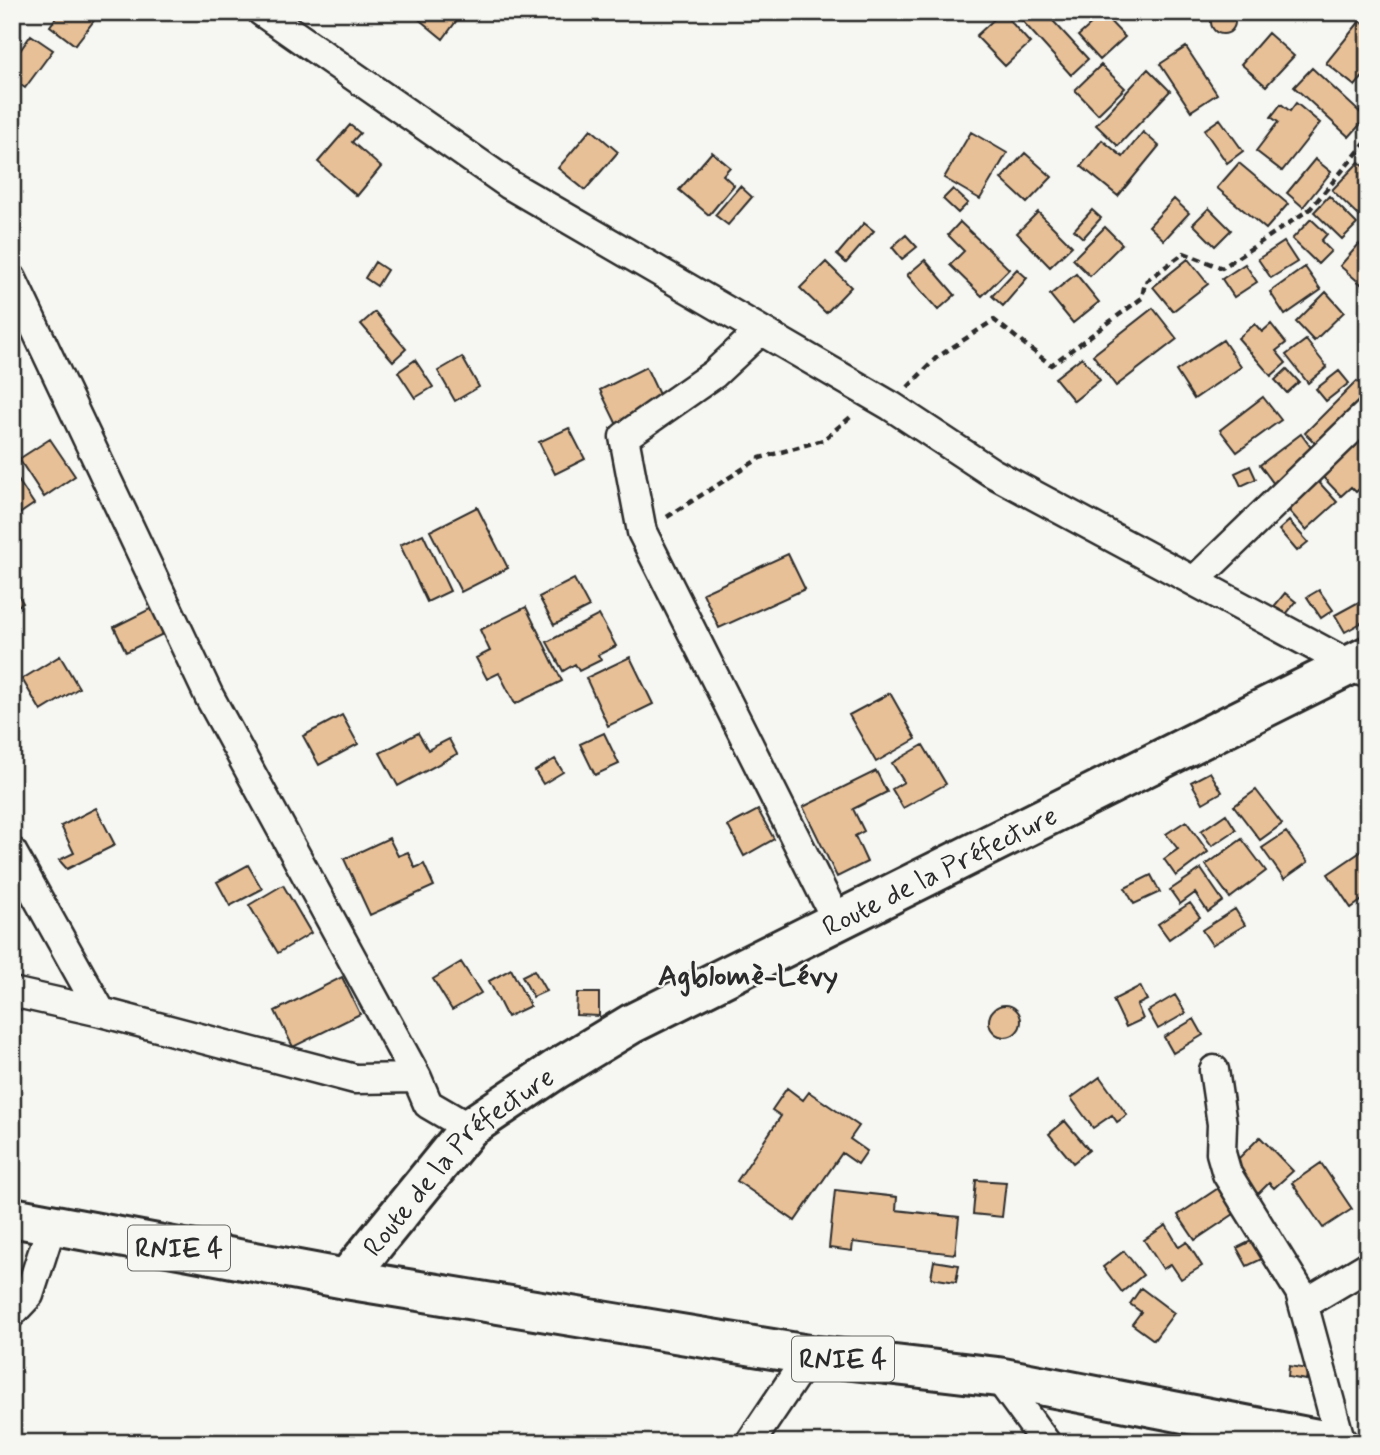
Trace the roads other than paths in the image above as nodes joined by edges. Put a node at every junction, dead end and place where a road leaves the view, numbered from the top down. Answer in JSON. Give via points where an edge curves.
{"nodes":[{"id":1,"x":262,"y":12,"type":"edge"},
{"id":2,"x":12,"y":279,"type":"edge"},
{"id":3,"x":760,"y":331,"type":"junction"},
{"id":4,"x":1368,"y":413,"type":"edge"},
{"id":5,"x":1194,"y":581,"type":"junction"},
{"id":6,"x":1362,"y":665,"type":"edge"},
{"id":7,"x":12,"y":852,"type":"edge"},
{"id":8,"x":837,"y":920,"type":"junction"},
{"id":9,"x":12,"y":992,"type":"edge"},
{"id":10,"x":101,"y":1012,"type":"junction"},
{"id":11,"x":1214,"y":1070,"type":"dead end"},
{"id":12,"x":417,"y":1078,"type":"junction"},
{"id":13,"x":470,"y":1128,"type":"junction"},
{"id":14,"x":12,"y":1217,"type":"edge"},
{"id":15,"x":52,"y":1224,"type":"junction"},
{"id":16,"x":1368,"y":1266,"type":"edge"},
{"id":17,"x":346,"y":1279,"type":"junction"},
{"id":18,"x":1304,"y":1304,"type":"junction"},
{"id":19,"x":12,"y":1313,"type":"edge"},
{"id":20,"x":809,"y":1355,"type":"junction"},
{"id":21,"x":998,"y":1377,"type":"junction"},
{"id":22,"x":750,"y":1443,"type":"edge"},
{"id":23,"x":1046,"y":1443,"type":"edge"},
{"id":24,"x":1340,"y":1443,"type":"edge"}],
"edges":[{"from":1,"to":3,"type":"street","via":[[510,186]]},
{"from":2,"to":12,"type":"street","via":[[209,696]]},
{"from":3,"to":5,"type":"street","via":[[991,472]]},
{"from":3,"to":8,"type":"street","via":[[714,374],[624,437],[642,532]]},
{"from":4,"to":5,"type":"street"},
{"from":5,"to":6,"type":"street"},
{"from":6,"to":8,"type":"main road","name":"Route de la Préfecture"},
{"from":7,"to":10,"type":"street"},
{"from":8,"to":13,"type":"main road","name":"Route de la Préfecture","via":[[631,1024]]},
{"from":9,"to":10,"type":"street"},
{"from":10,"to":12,"type":"street","via":[[355,1079]]},
{"from":11,"to":18,"type":"street","via":[[1227,1174]]},
{"from":12,"to":13,"type":"street","via":[[428,1104]]},
{"from":13,"to":17,"type":"main road","name":"Route de la Préfecture"},
{"from":14,"to":15,"type":"main road","number":"RNIE 4"},
{"from":15,"to":17,"type":"main road","number":"RNIE 4"},
{"from":15,"to":19,"type":"street","via":[[29,1295]]},
{"from":16,"to":18,"type":"street"},
{"from":17,"to":20,"type":"main road","number":"RNIE 4"},
{"from":18,"to":24,"type":"street"},
{"from":20,"to":21,"type":"main road","number":"RNIE 4"},
{"from":20,"to":22,"type":"street"},
{"from":21,"to":23,"type":"street"},
{"from":21,"to":24,"type":"main road","number":"RNIE 4"}]}
